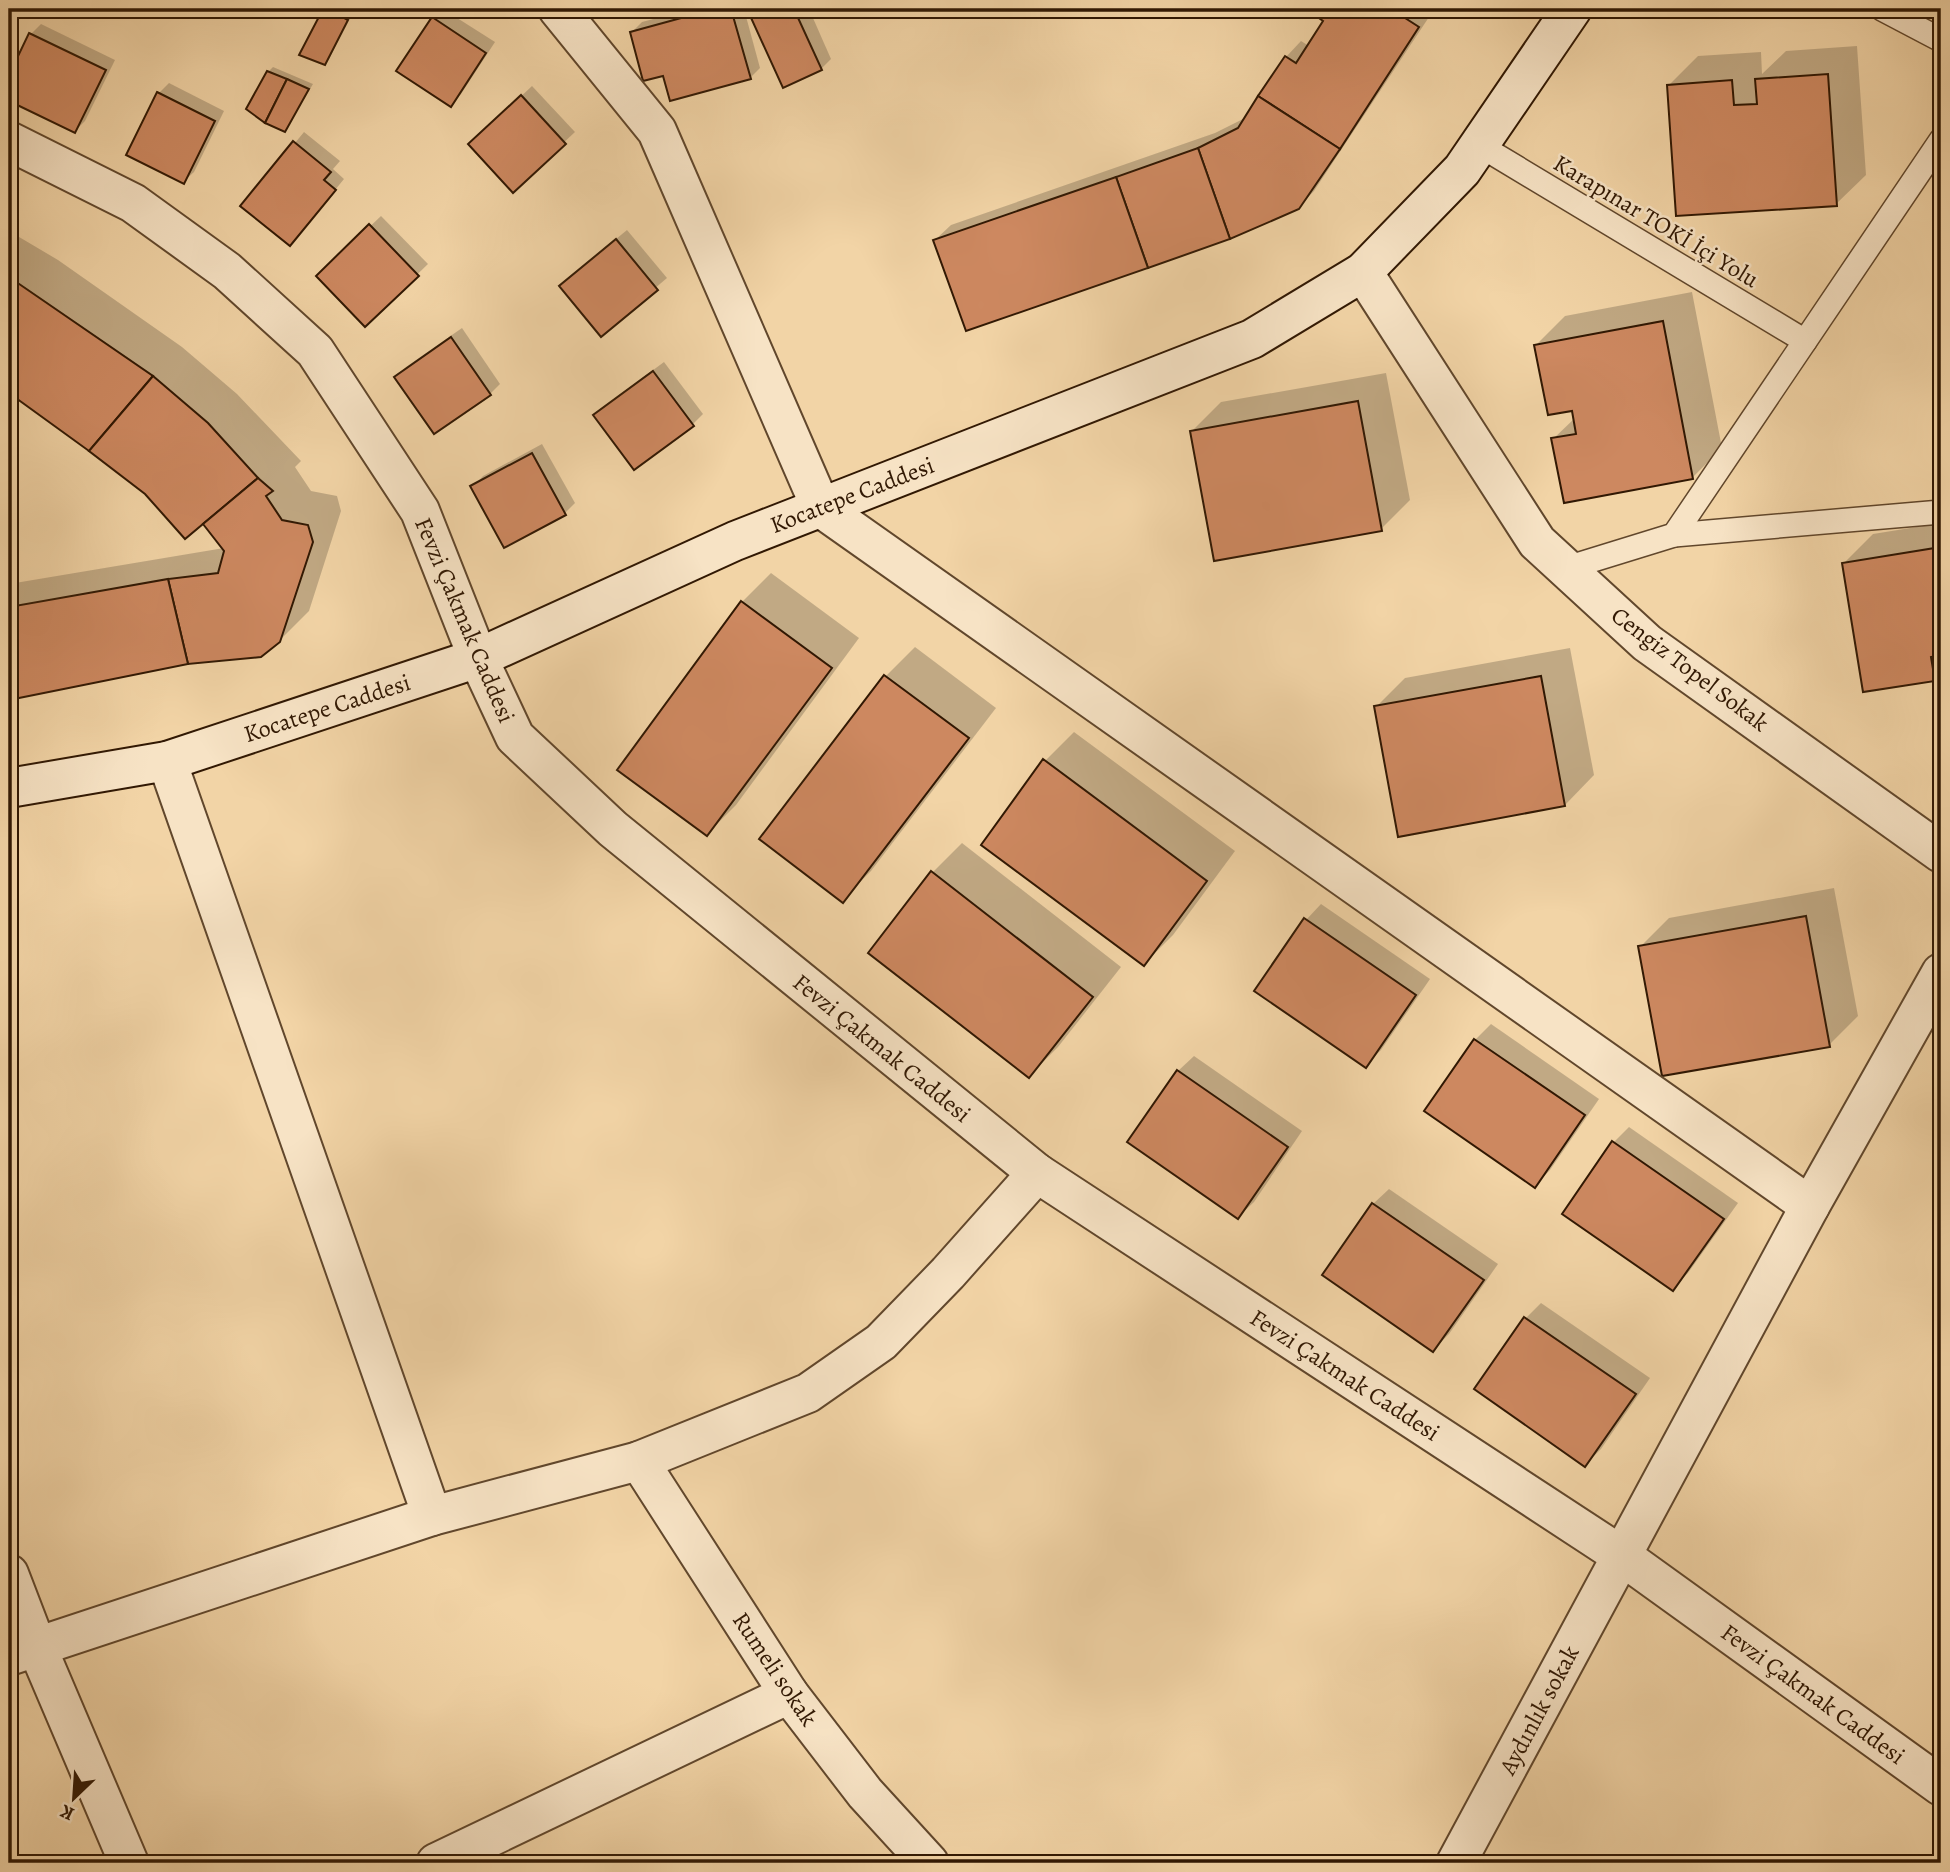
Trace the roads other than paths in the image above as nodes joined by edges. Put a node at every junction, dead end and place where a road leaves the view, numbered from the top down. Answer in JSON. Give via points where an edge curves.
{"nodes":[{"id":1,"x":558,"y":9,"type":"edge"},
{"id":2,"x":1572,"y":9,"type":"edge"},
{"id":3,"x":1882,"y":9,"type":"edge"},
{"id":4,"x":1941,"y":40,"type":"edge"},
{"id":5,"x":1941,"y":140,"type":"edge"},
{"id":6,"x":9,"y":141,"type":"edge"},
{"id":7,"x":1479,"y":145,"type":"junction"},
{"id":8,"x":1363,"y":272,"type":"junction"},
{"id":9,"x":1805,"y":341,"type":"junction"},
{"id":10,"x":821,"y":508,"type":"junction"},
{"id":11,"x":1941,"y":512,"type":"edge"},
{"id":12,"x":1674,"y":535,"type":"junction"},
{"id":13,"x":1567,"y":568,"type":"junction"},
{"id":14,"x":478,"y":657,"type":"junction"},
{"id":15,"x":167,"y":761,"type":"junction"},
{"id":16,"x":9,"y":788,"type":"edge"},
{"id":17,"x":1941,"y":853,"type":"edge"},
{"id":18,"x":1941,"y":973,"type":"edge"},
{"id":19,"x":1037,"y":1173,"type":"junction"},
{"id":20,"x":1810,"y":1206,"type":"junction"},
{"id":21,"x":639,"y":1461,"type":"junction"},
{"id":22,"x":432,"y":1516,"type":"junction"},
{"id":23,"x":1622,"y":1556,"type":"junction"},
{"id":24,"x":9,"y":1574,"type":"edge"},
{"id":25,"x":23,"y":1651,"type":"edge"},
{"id":26,"x":789,"y":1694,"type":"junction"},
{"id":27,"x":1938,"y":1777,"type":"edge"},
{"id":28,"x":129,"y":1863,"type":"edge"},
{"id":29,"x":436,"y":1863,"type":"edge"},
{"id":30,"x":929,"y":1863,"type":"edge"},
{"id":31,"x":1456,"y":1863,"type":"edge"}],
"edges":[{"from":1,"to":10,"type":"street","via":[[657,131]]},
{"from":2,"to":7,"type":"street","name":"Kocatepe Caddesi"},
{"from":3,"to":4,"type":"lane"},
{"from":5,"to":9,"type":"lane"},
{"from":6,"to":14,"type":"street","name":"Fevzi Çakmak Caddesi","via":[[133,203],[227,271],[315,351],[420,511]]},
{"from":7,"to":8,"type":"street","name":"Kocatepe Caddesi","via":[[1462,170]]},
{"from":7,"to":9,"type":"lane","name":"Karapınar TOKİ İçi Yolu"},
{"from":8,"to":10,"type":"street","name":"Kocatepe Caddesi","via":[[1251,339]]},
{"from":8,"to":13,"type":"street","name":"Cengiz Topel Sokak","via":[[1537,542]]},
{"from":9,"to":12,"type":"lane"},
{"from":10,"to":14,"type":"street","name":"Kocatepe Caddesi","via":[[735,541]]},
{"from":10,"to":20,"type":"street"},
{"from":11,"to":12,"type":"lane"},
{"from":12,"to":13,"type":"lane"},
{"from":13,"to":17,"type":"street","name":"Cengiz Topel Sokak","via":[[1647,643]]},
{"from":14,"to":15,"type":"street","name":"Kocatepe Caddesi"},
{"from":14,"to":19,"type":"street","name":"Fevzi Çakmak Caddesi","via":[[515,737],[613,829]]},
{"from":15,"to":16,"type":"street","name":"Kocatepe Caddesi"},
{"from":15,"to":22,"type":"street"},
{"from":18,"to":20,"type":"street","name":"Aydınlık sokak"},
{"from":19,"to":21,"type":"street","via":[[881,1342],[808,1393]]},
{"from":19,"to":23,"type":"street","name":"Fevzi Çakmak Caddesi"},
{"from":20,"to":23,"type":"street","name":"Aydınlık sokak"},
{"from":21,"to":22,"type":"street"},
{"from":21,"to":26,"type":"street","name":"Rumeli sokak"},
{"from":22,"to":25,"type":"street"},
{"from":23,"to":27,"type":"street","name":"Fevzi Çakmak Caddesi"},
{"from":23,"to":31,"type":"street","name":"Aydınlık sokak"},
{"from":24,"to":25,"type":"street"},
{"from":25,"to":28,"type":"street"},
{"from":26,"to":29,"type":"street"},
{"from":26,"to":30,"type":"street","name":"Rumeli sokak","via":[[865,1793]]}]}
